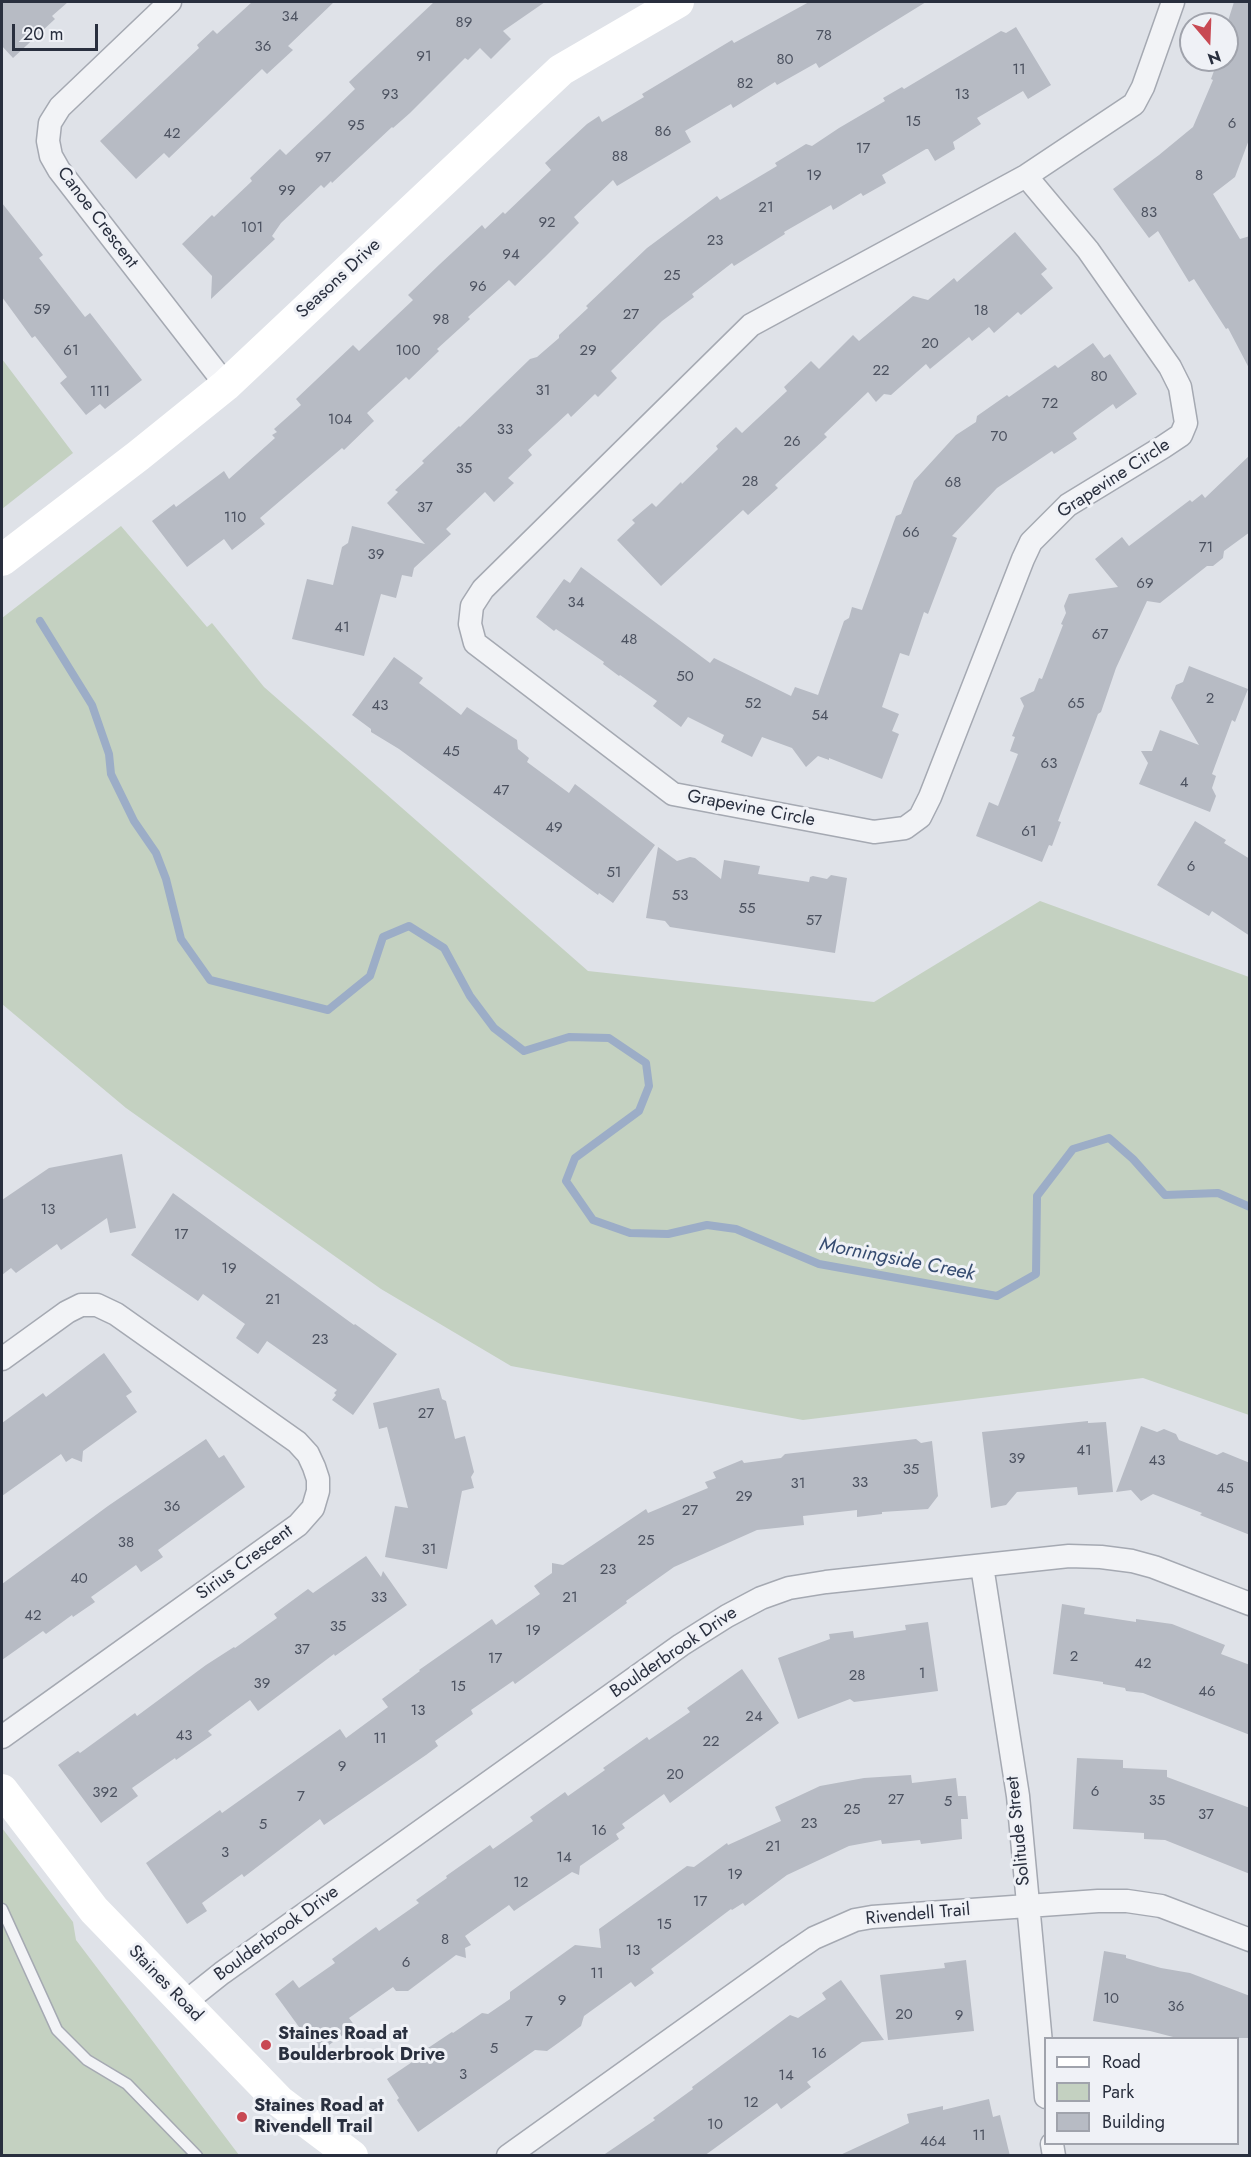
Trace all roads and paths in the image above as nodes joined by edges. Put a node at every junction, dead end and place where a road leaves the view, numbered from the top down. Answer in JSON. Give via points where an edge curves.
{"nodes":[{"id":1,"x":170,"y":2,"type":"edge"},
{"id":2,"x":678,"y":2,"type":"edge"},
{"id":3,"x":1173,"y":2,"type":"edge"},
{"id":4,"x":1026,"y":176,"type":"junction"},
{"id":5,"x":226,"y":385,"type":"junction"},
{"id":6,"x":2,"y":560,"type":"edge"},
{"id":7,"x":2,"y":1359,"type":"edge"},
{"id":8,"x":982,"y":1566,"type":"junction"},
{"id":9,"x":1250,"y":1604,"type":"edge"},
{"id":10,"x":2,"y":1737,"type":"edge"},
{"id":11,"x":2,"y":1790,"type":"edge"},
{"id":12,"x":1027,"y":1906,"type":"junction"},
{"id":13,"x":2,"y":1909,"type":"edge"},
{"id":14,"x":1250,"y":1940,"type":"edge"},
{"id":15,"x":183,"y":2004,"type":"junction"},
{"id":16,"x":1044,"y":2077,"type":"edge"},
{"id":17,"x":197,"y":2156,"type":"edge"},
{"id":18,"x":352,"y":2156,"type":"edge"},
{"id":19,"x":508,"y":2156,"type":"edge"}],
"edges":[{"from":1,"to":5,"type":"street","name":"Canoe Crescent","via":[[60,107],[50,123],[48,141],[59,170]]},
{"from":2,"to":5,"type":"street","name":"Seasons Drive","via":[[561,70]]},
{"from":3,"to":4,"type":"street","name":"Grapevine Circle","via":[[1134,104]]},
{"from":4,"to":4,"type":"street","name":"Grapevine Circle","via":[[751,325],[483,589],[472,606],[470,624],[475,643],[673,794],[874,832],[905,828],[920,817],[1031,542],[1068,505],[1163,447],[1180,435],[1186,423],[1180,387],[1170,368],[1088,250]]},
{"from":5,"to":6,"type":"street","name":"Seasons Drive"},
{"from":7,"to":10,"type":"street","name":"Sirius Crescent","via":[[67,1312],[81,1305],[97,1305],[116,1314],[297,1442],[308,1454],[318,1479],[313,1508],[298,1525]]},
{"from":8,"to":9,"type":"street","name":"Boulderbrook Drive","via":[[1069,1556],[1132,1561]]},
{"from":8,"to":12,"type":"street","name":"Solitude Street","via":[[1018,1796]]},
{"from":8,"to":15,"type":"street","name":"Boulderbrook Drive","via":[[789,1588],[735,1612],[671,1652]]},
{"from":11,"to":15,"type":"street","name":"Staines Road","via":[[94,1910]]},
{"from":12,"to":14,"type":"street","name":"Rivendell Trail","via":[[1098,1901],[1161,1906]]},
{"from":12,"to":16,"type":"street","name":"Solitude Street"},
{"from":12,"to":19,"type":"street","name":"Rivendell Trail","via":[[872,1917],[834,1928],[789,1955]]},
{"from":13,"to":17,"type":"lane","via":[[57,2030],[87,2060],[127,2084]]},
{"from":15,"to":18,"type":"street","name":"Staines Road","via":[[279,2101]]}]}
